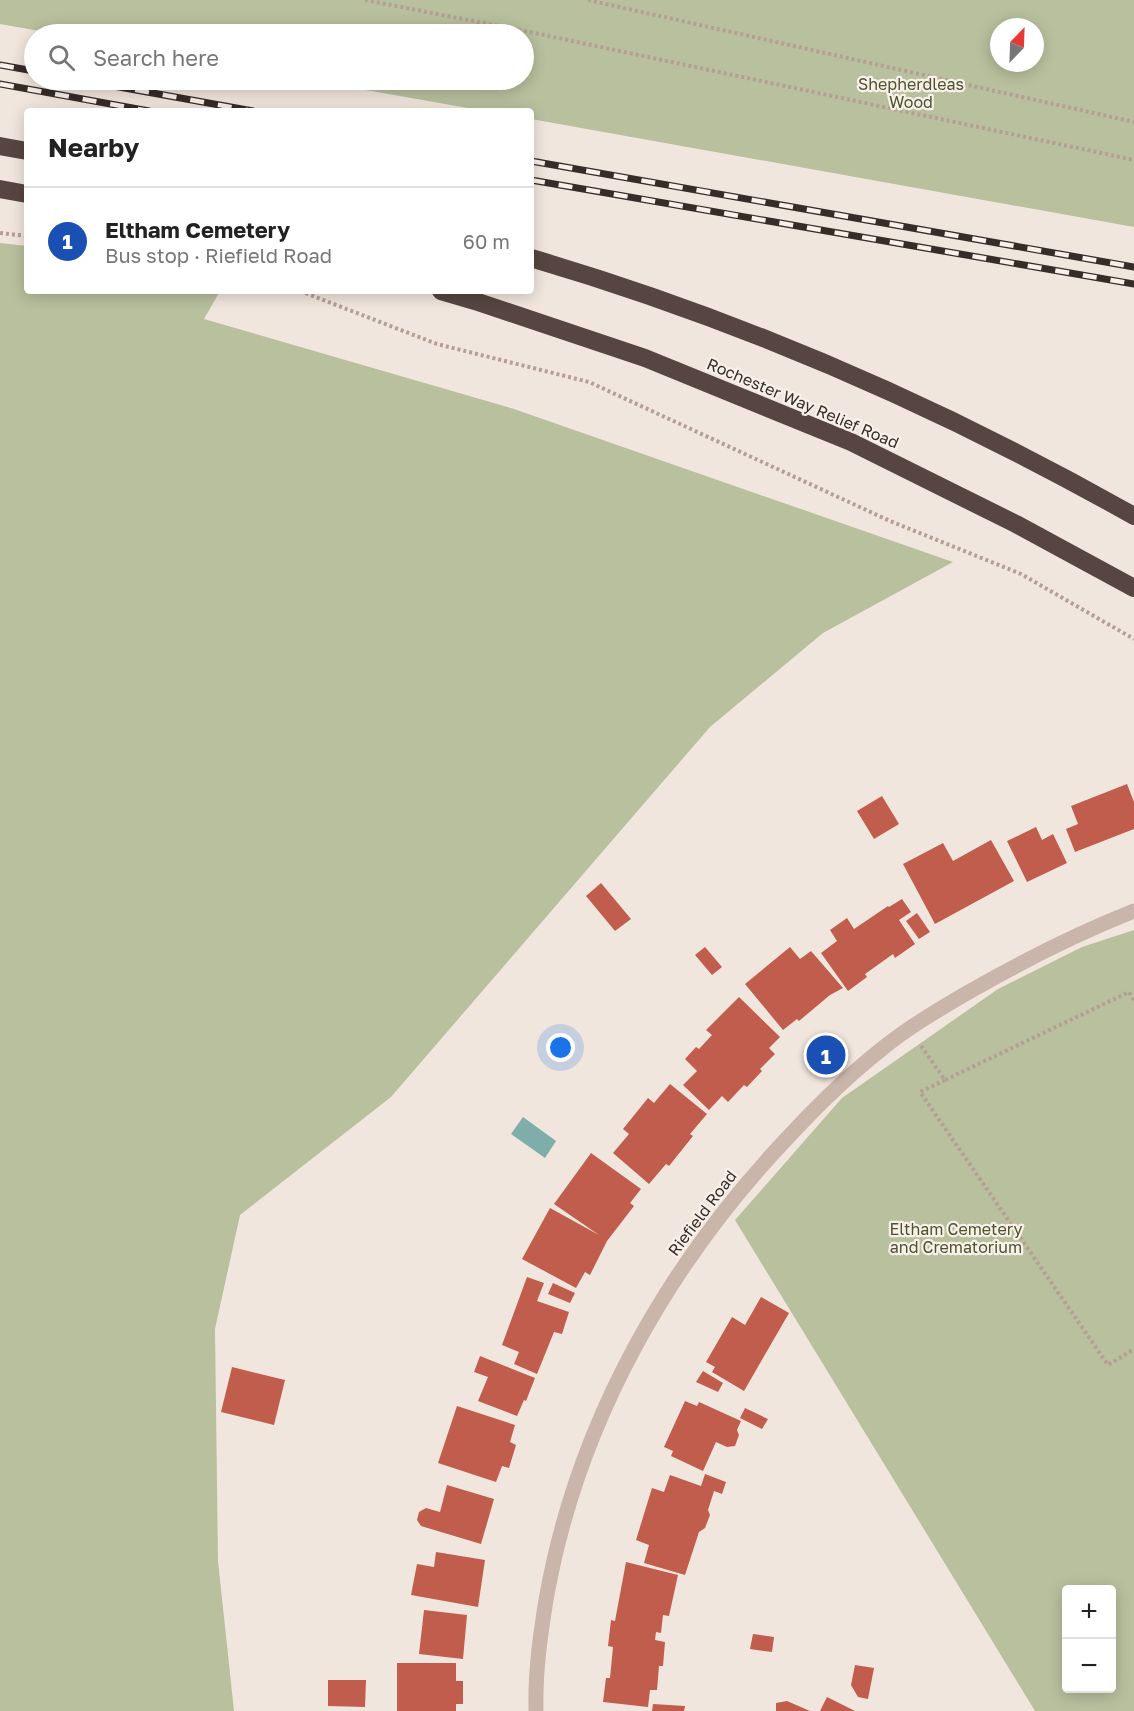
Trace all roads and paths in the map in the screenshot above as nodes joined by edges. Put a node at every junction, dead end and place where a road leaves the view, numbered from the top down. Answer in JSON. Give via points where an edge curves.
{"nodes":[{"id":1,"x":365,"y":0,"type":"edge"},
{"id":2,"x":588,"y":0,"type":"edge"},
{"id":3,"x":489,"y":24,"type":"edge"},
{"id":4,"x":534,"y":33,"type":"edge"},
{"id":5,"x":1134,"y":122,"type":"edge"},
{"id":6,"x":0,"y":146,"type":"edge"},
{"id":7,"x":24,"y":150,"type":"edge"},
{"id":8,"x":1134,"y":160,"type":"edge"},
{"id":9,"x":0,"y":189,"type":"edge"},
{"id":10,"x":24,"y":193,"type":"edge"},
{"id":11,"x":0,"y":233,"type":"edge"},
{"id":12,"x":24,"y":236,"type":"edge"},
{"id":13,"x":534,"y":259,"type":"edge"},
{"id":14,"x":308,"y":294,"type":"edge"},
{"id":15,"x":452,"y":294,"type":"edge"},
{"id":16,"x":1134,"y":516,"type":"edge"},
{"id":17,"x":1134,"y":588,"type":"edge"},
{"id":18,"x":1134,"y":639,"type":"edge"},
{"id":19,"x":1134,"y":911,"type":"edge"},
{"id":20,"x":1131,"y":991,"type":"edge"},
{"id":21,"x":1134,"y":1000,"type":"edge"},
{"id":22,"x":908,"y":1029,"type":"junction"},
{"id":23,"x":945,"y":1080,"type":"junction"},
{"id":24,"x":1134,"y":1349,"type":"edge"},
{"id":25,"x":536,"y":1711,"type":"edge"}],
"edges":[{"from":1,"to":3,"type":"path"},
{"from":2,"to":5,"type":"path"},
{"from":4,"to":8,"type":"path"},
{"from":6,"to":7,"type":"highway"},
{"from":9,"to":10,"type":"highway"},
{"from":11,"to":12,"type":"path"},
{"from":13,"to":16,"type":"highway","via":[[690,309],[798,351],[933,410]]},
{"from":14,"to":18,"type":"path","via":[[436,344],[589,382],[890,521],[1022,574]]},
{"from":15,"to":17,"type":"highway","name":"Rochester Way Relief Road","via":[[645,357],[851,442]]},
{"from":19,"to":22,"type":"street","name":"Riefield Road","via":[[1035,954]]},
{"from":20,"to":21,"type":"path"},
{"from":20,"to":23,"type":"path"},
{"from":22,"to":23,"type":"path"},
{"from":22,"to":25,"type":"street","name":"Riefield Road","via":[[826,1098],[758,1170],[716,1221],[647,1324],[606,1405],[562,1524],[541,1631]]},
{"from":23,"to":24,"type":"path","via":[[920,1092],[1108,1365]]}]}
